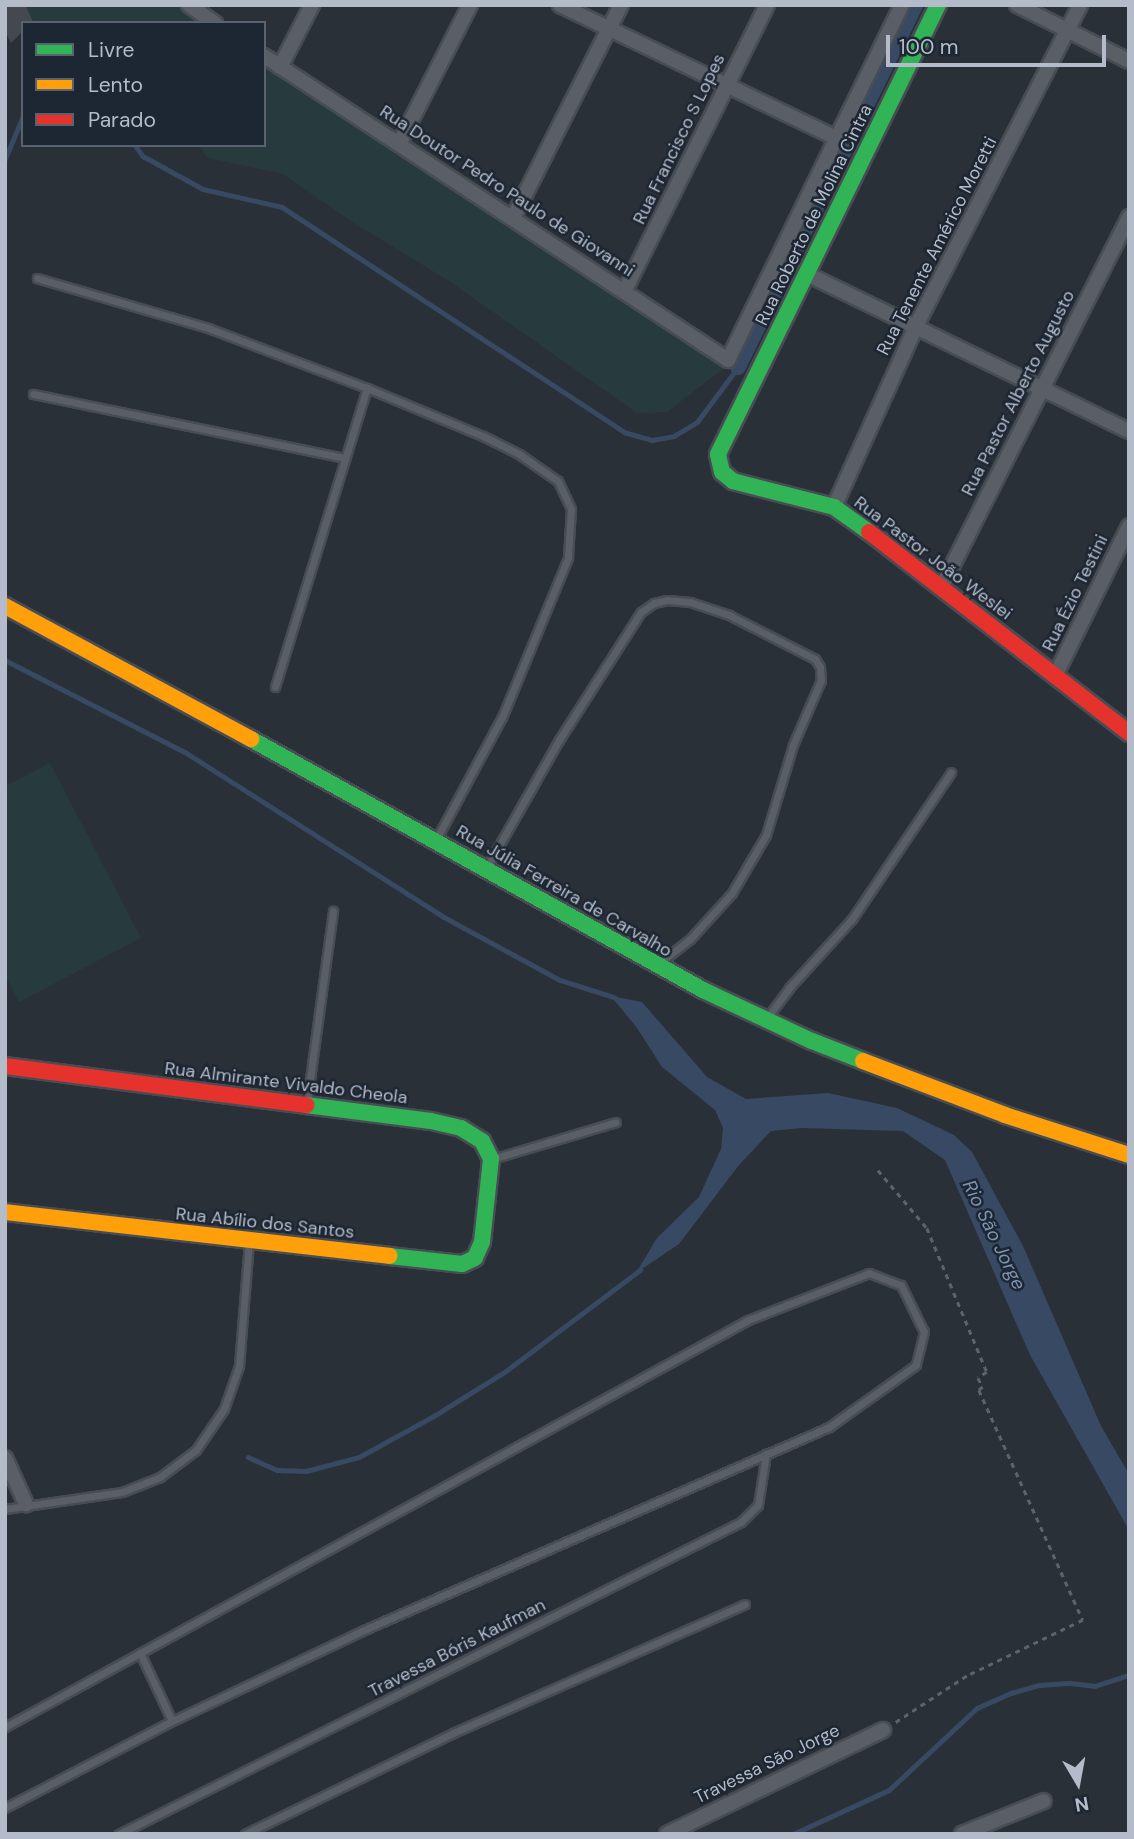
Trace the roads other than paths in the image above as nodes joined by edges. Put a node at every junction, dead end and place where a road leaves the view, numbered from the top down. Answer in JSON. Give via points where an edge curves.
{"nodes":[{"id":1,"x":189,"y":5,"type":"edge"},
{"id":2,"x":312,"y":5,"type":"edge"},
{"id":3,"x":470,"y":5,"type":"edge"},
{"id":4,"x":560,"y":5,"type":"edge"},
{"id":5,"x":621,"y":5,"type":"edge"},
{"id":6,"x":767,"y":5,"type":"edge"},
{"id":7,"x":902,"y":5,"type":"edge"},
{"id":8,"x":937,"y":5,"type":"edge"},
{"id":9,"x":1017,"y":5,"type":"edge"},
{"id":10,"x":1080,"y":5,"type":"edge"},
{"id":11,"x":212,"y":21,"type":"edge"},
{"id":12,"x":610,"y":28,"type":"junction"},
{"id":13,"x":1068,"y":30,"type":"junction"},
{"id":14,"x":266,"y":57,"type":"edge"},
{"id":15,"x":1129,"y":61,"type":"edge"},
{"id":16,"x":280,"y":67,"type":"junction"},
{"id":17,"x":726,"y":86,"type":"junction"},
{"id":18,"x":836,"y":138,"type":"junction"},
{"id":19,"x":399,"y":144,"type":"junction"},
{"id":20,"x":1129,"y":217,"type":"edge"},
{"id":21,"x":513,"y":218,"type":"junction"},
{"id":22,"x":807,"y":274,"type":"junction"},
{"id":23,"x":37,"y":278,"type":"dead end"},
{"id":24,"x":625,"y":290,"type":"junction"},
{"id":25,"x":916,"y":326,"type":"junction"},
{"id":26,"x":728,"y":360,"type":"joint"},
{"id":27,"x":367,"y":388,"type":"junction"},
{"id":28,"x":1042,"y":390,"type":"junction"},
{"id":29,"x":33,"y":394,"type":"dead end"},
{"id":30,"x":1129,"y":431,"type":"edge"},
{"id":31,"x":723,"y":441,"type":"joint"},
{"id":32,"x":346,"y":458,"type":"junction"},
{"id":33,"x":834,"y":507,"type":"junction"},
{"id":34,"x":1129,"y":526,"type":"edge"},
{"id":35,"x":942,"y":586,"type":"junction"},
{"id":36,"x":5,"y":606,"type":"edge"},
{"id":37,"x":1055,"y":676,"type":"junction"},
{"id":38,"x":275,"y":687,"type":"dead end"},
{"id":39,"x":1129,"y":733,"type":"edge"},
{"id":40,"x":951,"y":772,"type":"dead end"},
{"id":41,"x":436,"y":839,"type":"junction"},
{"id":42,"x":486,"y":869,"type":"junction"},
{"id":43,"x":333,"y":911,"type":"dead end"},
{"id":44,"x":656,"y":966,"type":"junction"},
{"id":45,"x":766,"y":1019,"type":"junction"},
{"id":46,"x":5,"y":1066,"type":"edge"},
{"id":47,"x":306,"y":1105,"type":"junction"},
{"id":48,"x":616,"y":1122,"type":"dead end"},
{"id":49,"x":1129,"y":1155,"type":"edge"},
{"id":50,"x":491,"y":1159,"type":"junction"},
{"id":51,"x":5,"y":1212,"type":"edge"},
{"id":52,"x":249,"y":1241,"type":"junction"},
{"id":53,"x":766,"y":1454,"type":"junction"},
{"id":54,"x":5,"y":1458,"type":"edge"},
{"id":55,"x":26,"y":1504,"type":"junction"},
{"id":56,"x":5,"y":1508,"type":"edge"},
{"id":57,"x":745,"y":1604,"type":"dead end"},
{"id":58,"x":140,"y":1653,"type":"junction"},
{"id":59,"x":172,"y":1721,"type":"junction"},
{"id":60,"x":5,"y":1727,"type":"edge"},
{"id":61,"x":883,"y":1730,"type":"road end"},
{"id":62,"x":1044,"y":1801,"type":"dead end"},
{"id":63,"x":5,"y":1808,"type":"edge"},
{"id":64,"x":119,"y":1834,"type":"edge"},
{"id":65,"x":245,"y":1834,"type":"edge"},
{"id":66,"x":667,"y":1834,"type":"edge"},
{"id":67,"x":962,"y":1834,"type":"edge"}],
"edges":[{"from":1,"to":11,"type":"street"},
{"from":2,"to":16,"type":"street"},
{"from":3,"to":19,"type":"street"},
{"from":4,"to":12,"type":"street"},
{"from":5,"to":12,"type":"street"},
{"from":6,"to":17,"type":"street","name":"Rua Francisco S Lopes"},
{"from":7,"to":18,"type":"street","name":"Rua Roberto de Molina Cintra"},
{"from":8,"to":22,"type":"street","name":"Rua Roberto de Molina Cintra"},
{"from":9,"to":13,"type":"street"},
{"from":10,"to":13,"type":"street","name":"Rua Tenente Américo Moretti"},
{"from":12,"to":17,"type":"street"},
{"from":12,"to":21,"type":"street"},
{"from":13,"to":15,"type":"street"},
{"from":13,"to":25,"type":"street","name":"Rua Tenente Américo Moretti"},
{"from":14,"to":16,"type":"street","name":"Rua Doutor Pedro Paulo de Giovanni"},
{"from":16,"to":19,"type":"street","name":"Rua Doutor Pedro Paulo de Giovanni"},
{"from":17,"to":18,"type":"street"},
{"from":17,"to":24,"type":"street","name":"Rua Francisco S Lopes"},
{"from":18,"to":26,"type":"street","name":"Rua Roberto de Molina Cintra"},
{"from":19,"to":21,"type":"street","name":"Rua Doutor Pedro Paulo de Giovanni"},
{"from":20,"to":28,"type":"street","name":"Rua Pastor Alberto Augusto"},
{"from":21,"to":24,"type":"street","name":"Rua Doutor Pedro Paulo de Giovanni"},
{"from":22,"to":25,"type":"street"},
{"from":22,"to":31,"type":"street","name":"Rua Roberto de Molina Cintra"},
{"from":23,"to":27,"type":"lane","via":[[208,328]]},
{"from":24,"to":26,"type":"street","name":"Rua Doutor Pedro Paulo de Giovanni"},
{"from":25,"to":28,"type":"street"},
{"from":25,"to":33,"type":"street","name":"Rua Tenente Américo Moretti"},
{"from":27,"to":32,"type":"lane"},
{"from":27,"to":41,"type":"lane","via":[[519,454],[558,481],[570,509],[568,558],[532,650]]},
{"from":28,"to":30,"type":"street"},
{"from":28,"to":35,"type":"street","name":"Rua Pastor Alberto Augusto"},
{"from":29,"to":32,"type":"lane"},
{"from":31,"to":33,"type":"street","name":"Rua Pastor João Weslei","via":[[719,464],[733,481]]},
{"from":32,"to":38,"type":"lane"},
{"from":33,"to":35,"type":"street","name":"Rua Pastor João Weslei"},
{"from":34,"to":37,"type":"street","name":"Rua Ézio Testini"},
{"from":35,"to":37,"type":"street","name":"Rua Pastor João Weslei"},
{"from":36,"to":41,"type":"street","name":"Rua Júlia Ferreira de Carvalho"},
{"from":37,"to":39,"type":"street","name":"Rua Pastor João Weslei"},
{"from":40,"to":45,"type":"lane","via":[[852,919]]},
{"from":41,"to":42,"type":"street","name":"Rua Júlia Ferreira de Carvalho"},
{"from":42,"to":44,"type":"street","name":"Rua Júlia Ferreira de Carvalho"},
{"from":42,"to":44,"type":"lane","via":[[559,740],[641,612],[654,603],[690,602],[729,615],[814,659],[821,680],[793,745],[766,835],[733,893],[690,939]]},
{"from":43,"to":47,"type":"lane"},
{"from":44,"to":45,"type":"street","name":"Rua Júlia Ferreira de Carvalho"},
{"from":45,"to":49,"type":"street","name":"Rua Júlia Ferreira de Carvalho","via":[[1005,1115]]},
{"from":46,"to":47,"type":"street","name":"Rua Almirante Vivaldo Cheola"},
{"from":47,"to":50,"type":"street","name":"Rua Almirante Vivaldo Cheola","via":[[461,1128],[482,1141]]},
{"from":48,"to":50,"type":"lane"},
{"from":50,"to":52,"type":"street","name":"Rua Abílio dos Santos","via":[[482,1242],[475,1258],[462,1264]]},
{"from":51,"to":52,"type":"street","name":"Rua Abílio dos Santos"},
{"from":52,"to":55,"type":"lane","via":[[239,1366],[224,1409],[196,1450],[160,1478],[122,1492]]},
{"from":53,"to":58,"type":"lane","via":[[829,1427],[916,1365],[924,1332],[901,1285],[869,1273],[748,1320]]},
{"from":53,"to":59,"type":"lane","via":[[364,1630]]},
{"from":53,"to":64,"type":"lane","name":"Travessa Bóris Kaufman","via":[[758,1504],[741,1522]]},
{"from":54,"to":55,"type":"street"},
{"from":55,"to":56,"type":"lane"},
{"from":57,"to":65,"type":"lane","via":[[453,1733]]},
{"from":58,"to":59,"type":"lane"},
{"from":58,"to":60,"type":"lane"},
{"from":59,"to":63,"type":"lane"},
{"from":61,"to":66,"type":"street","name":"Travessa São Jorge"},
{"from":62,"to":67,"type":"street"}]}
